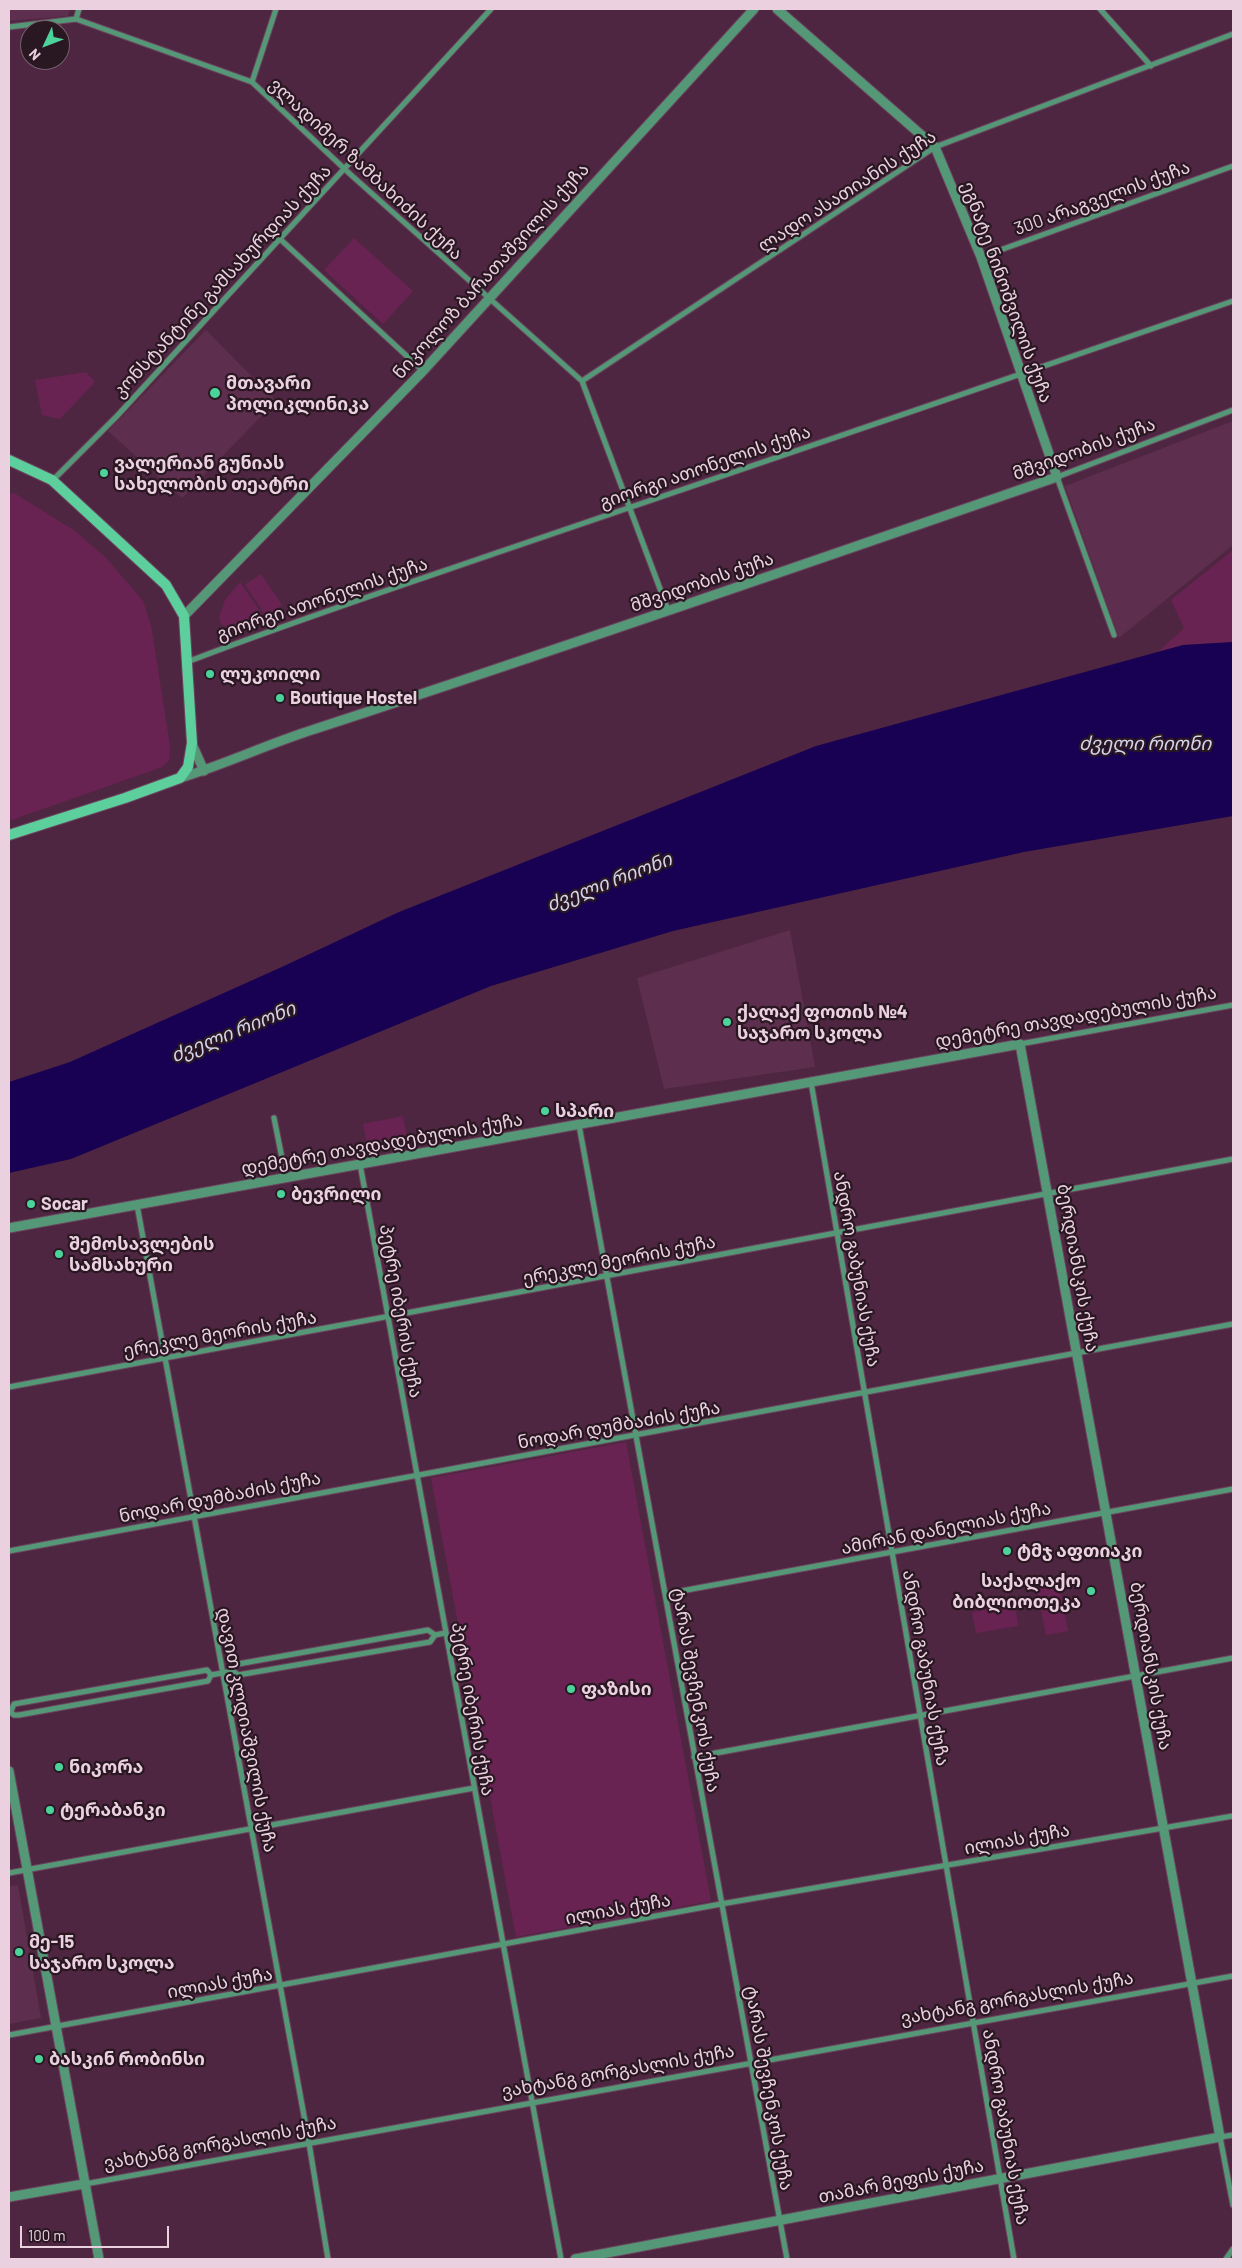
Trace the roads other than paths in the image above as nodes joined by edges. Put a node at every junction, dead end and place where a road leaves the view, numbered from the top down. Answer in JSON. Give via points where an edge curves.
{"nodes":[{"id":1,"x":79,"y":9,"type":"edge"},
{"id":2,"x":276,"y":9,"type":"edge"},
{"id":3,"x":491,"y":9,"type":"edge"},
{"id":4,"x":754,"y":9,"type":"edge"},
{"id":5,"x":777,"y":9,"type":"edge"},
{"id":6,"x":1100,"y":9,"type":"edge"},
{"id":7,"x":76,"y":19,"type":"junction"},
{"id":8,"x":9,"y":27,"type":"edge"},
{"id":9,"x":1233,"y":34,"type":"edge"},
{"id":10,"x":1151,"y":66,"type":"junction"},
{"id":11,"x":252,"y":82,"type":"junction"},
{"id":12,"x":935,"y":147,"type":"junction"},
{"id":13,"x":1233,"y":166,"type":"edge"},
{"id":14,"x":344,"y":168,"type":"junction"},
{"id":15,"x":280,"y":239,"type":"junction"},
{"id":16,"x":981,"y":257,"type":"junction"},
{"id":17,"x":488,"y":298,"type":"junction"},
{"id":18,"x":1233,"y":301,"type":"edge"},
{"id":19,"x":423,"y":371,"type":"junction"},
{"id":20,"x":1021,"y":376,"type":"junction"},
{"id":21,"x":582,"y":381,"type":"junction"},
{"id":22,"x":1233,"y":410,"type":"edge"},
{"id":23,"x":9,"y":460,"type":"edge"},
{"id":24,"x":1057,"y":477,"type":"junction"},
{"id":25,"x":52,"y":480,"type":"junction"},
{"id":26,"x":630,"y":507,"type":"junction"},
{"id":27,"x":668,"y":610,"type":"junction"},
{"id":28,"x":184,"y":616,"type":"junction"},
{"id":29,"x":1114,"y":635,"type":"dead end"},
{"id":30,"x":187,"y":662,"type":"junction"},
{"id":31,"x":192,"y":744,"type":"junction"},
{"id":32,"x":204,"y":771,"type":"junction"},
{"id":33,"x":180,"y":778,"type":"junction"},
{"id":34,"x":9,"y":836,"type":"edge"},
{"id":35,"x":1233,"y":1005,"type":"edge"},
{"id":36,"x":1020,"y":1044,"type":"junction"},
{"id":37,"x":811,"y":1082,"type":"junction"},
{"id":38,"x":274,"y":1118,"type":"dead end"},
{"id":39,"x":579,"y":1125,"type":"junction"},
{"id":40,"x":1233,"y":1159,"type":"edge"},
{"id":41,"x":360,"y":1164,"type":"junction"},
{"id":42,"x":286,"y":1178,"type":"junction"},
{"id":43,"x":1048,"y":1194,"type":"junction"},
{"id":44,"x":136,"y":1205,"type":"junction"},
{"id":45,"x":9,"y":1228,"type":"edge"},
{"id":46,"x":837,"y":1233,"type":"junction"},
{"id":47,"x":606,"y":1276,"type":"junction"},
{"id":48,"x":388,"y":1317,"type":"junction"},
{"id":49,"x":1233,"y":1324,"type":"edge"},
{"id":50,"x":1077,"y":1353,"type":"junction"},
{"id":51,"x":164,"y":1358,"type":"junction"},
{"id":52,"x":9,"y":1387,"type":"edge"},
{"id":53,"x":865,"y":1394,"type":"junction"},
{"id":54,"x":635,"y":1436,"type":"junction"},
{"id":55,"x":417,"y":1475,"type":"junction"},
{"id":56,"x":1233,"y":1489,"type":"edge"},
{"id":57,"x":1106,"y":1512,"type":"junction"},
{"id":58,"x":193,"y":1516,"type":"junction"},
{"id":59,"x":9,"y":1551,"type":"edge"},
{"id":60,"x":892,"y":1552,"type":"junction"},
{"id":61,"x":665,"y":1594,"type":"junction"},
{"id":62,"x":445,"y":1633,"type":"junction"},
{"id":63,"x":435,"y":1635,"type":"junction"},
{"id":64,"x":1233,"y":1658,"type":"edge"},
{"id":65,"x":233,"y":1671,"type":"junction"},
{"id":66,"x":222,"y":1673,"type":"junction"},
{"id":67,"x":212,"y":1675,"type":"junction"},
{"id":68,"x":1136,"y":1676,"type":"junction"},
{"id":69,"x":10,"y":1711,"type":"edge"},
{"id":70,"x":921,"y":1715,"type":"junction"},
{"id":71,"x":694,"y":1757,"type":"junction"},
{"id":72,"x":9,"y":1771,"type":"edge"},
{"id":73,"x":474,"y":1788,"type":"junction"},
{"id":74,"x":1233,"y":1816,"type":"edge"},
{"id":75,"x":1164,"y":1828,"type":"junction"},
{"id":76,"x":251,"y":1829,"type":"junction"},
{"id":77,"x":947,"y":1865,"type":"junction"},
{"id":78,"x":27,"y":1870,"type":"junction"},
{"id":79,"x":9,"y":1873,"type":"edge"},
{"id":80,"x":722,"y":1904,"type":"junction"},
{"id":81,"x":502,"y":1945,"type":"junction"},
{"id":82,"x":1233,"y":1976,"type":"edge"},
{"id":83,"x":1192,"y":1982,"type":"junction"},
{"id":84,"x":280,"y":1986,"type":"junction"},
{"id":85,"x":974,"y":2023,"type":"junction"},
{"id":86,"x":56,"y":2027,"type":"junction"},
{"id":87,"x":9,"y":2035,"type":"edge"},
{"id":88,"x":751,"y":2063,"type":"junction"},
{"id":89,"x":531,"y":2103,"type":"junction"},
{"id":90,"x":1233,"y":2135,"type":"edge"},
{"id":91,"x":1220,"y":2138,"type":"junction"},
{"id":92,"x":309,"y":2143,"type":"junction"},
{"id":93,"x":1001,"y":2178,"type":"junction"},
{"id":94,"x":84,"y":2184,"type":"junction"},
{"id":95,"x":9,"y":2197,"type":"edge"},
{"id":96,"x":1233,"y":2205,"type":"edge"},
{"id":97,"x":780,"y":2222,"type":"junction"},
{"id":98,"x":1233,"y":2249,"type":"edge"},
{"id":99,"x":100,"y":2259,"type":"edge"},
{"id":100,"x":328,"y":2259,"type":"edge"},
{"id":101,"x":561,"y":2259,"type":"edge"},
{"id":102,"x":575,"y":2259,"type":"edge"},
{"id":103,"x":786,"y":2259,"type":"edge"},
{"id":104,"x":1014,"y":2259,"type":"edge"},
{"id":105,"x":1226,"y":2259,"type":"edge"}],
"edges":[{"from":1,"to":7,"type":"street"},
{"from":2,"to":11,"type":"street"},
{"from":3,"to":14,"type":"street","name":"კონსტანტინე გამსახურდიას ქუჩა"},
{"from":4,"to":17,"type":"street","name":"ნიკოლოზ ბარათაშვილის ქუჩა"},
{"from":5,"to":12,"type":"street","name":"ეგნატე ნინოშვილის ქუჩა"},
{"from":6,"to":10,"type":"street"},
{"from":7,"to":8,"type":"street","name":"ვლადიმერ ზამბახიძის ქუჩა"},
{"from":7,"to":11,"type":"street","name":"ვლადიმერ ზამბახიძის ქუჩა"},
{"from":9,"to":10,"type":"street","name":"ლადო ასათიანის ქუჩა"},
{"from":10,"to":12,"type":"street","name":"ლადო ასათიანის ქუჩა"},
{"from":11,"to":14,"type":"street","name":"ვლადიმერ ზამბახიძის ქუჩა"},
{"from":12,"to":16,"type":"street","name":"ეგნატე ნინოშვილის ქუჩა"},
{"from":12,"to":21,"type":"street","name":"ლადო ასათიანის ქუჩა"},
{"from":13,"to":16,"type":"street","name":"300 არაგველის ქუჩა"},
{"from":14,"to":15,"type":"street","name":"კონსტანტინე გამსახურდიას ქუჩა"},
{"from":14,"to":17,"type":"street","name":"ვლადიმერ ზამბახიძის ქუჩა"},
{"from":15,"to":19,"type":"street"},
{"from":15,"to":25,"type":"street","name":"კონსტანტინე გამსახურდიას ქუჩა","via":[[117,416]]},
{"from":16,"to":20,"type":"street","name":"ეგნატე ნინოშვილის ქუჩა"},
{"from":17,"to":19,"type":"street","name":"ნიკოლოზ ბარათაშვილის ქუჩა"},
{"from":17,"to":21,"type":"street","name":"ვლადიმერ ზამბახიძის ქუჩა"},
{"from":18,"to":20,"type":"street","name":"გიორგი ათონელის ქუჩა"},
{"from":19,"to":28,"type":"street","name":"ნიკოლოზ ბარათაშვილის ქუჩა"},
{"from":20,"to":24,"type":"street","name":"ეგნატე ნინოშვილის ქუჩა"},
{"from":20,"to":26,"type":"street","name":"გიორგი ათონელის ქუჩა"},
{"from":21,"to":26,"type":"street","name":"ვლადიმერ ზამბახიძის ქუჩა"},
{"from":22,"to":24,"type":"street","name":"მშვიდობის ქუჩა"},
{"from":23,"to":25,"type":"main road"},
{"from":24,"to":27,"type":"street","name":"მშვიდობის ქუჩა"},
{"from":24,"to":29,"type":"street"},
{"from":25,"to":28,"type":"main road","via":[[166,585]]},
{"from":26,"to":27,"type":"street","name":"ვლადიმერ ზამბახიძის ქუჩა"},
{"from":26,"to":30,"type":"street","name":"გიორგი ათონელის ქუჩა"},
{"from":27,"to":32,"type":"street","name":"მშვიდობის ქუჩა","via":[[275,742]]},
{"from":28,"to":30,"type":"main road"},
{"from":30,"to":31,"type":"main road"},
{"from":31,"to":32,"type":"street"},
{"from":31,"to":33,"type":"main road","via":[[188,766]]},
{"from":32,"to":33,"type":"street","name":"მშვიდობის ქუჩა"},
{"from":33,"to":34,"type":"main road"},
{"from":35,"to":36,"type":"street","name":"დემეტრე თავდადებულის ქუჩა"},
{"from":36,"to":37,"type":"street","name":"დემეტრე თავდადებულის ქუჩა"},
{"from":36,"to":43,"type":"street","name":"ბერდიანსკის ქუჩა"},
{"from":37,"to":39,"type":"street","name":"დემეტრე თავდადებულის ქუჩა"},
{"from":37,"to":46,"type":"street","name":"ანდრო გაბუნიას ქუჩა"},
{"from":38,"to":42,"type":"street"},
{"from":39,"to":41,"type":"street","name":"დემეტრე თავდადებულის ქუჩა"},
{"from":39,"to":47,"type":"street","name":"ტარას შევჩენკოს ქუჩა"},
{"from":40,"to":43,"type":"street","name":"ერეკლე მეორის ქუჩა"},
{"from":41,"to":42,"type":"street","name":"დემეტრე თავდადებულის ქუჩა"},
{"from":41,"to":48,"type":"street","name":"პეტრე იბერის ქუჩა"},
{"from":42,"to":44,"type":"street","name":"დემეტრე თავდადებულის ქუჩა"},
{"from":43,"to":46,"type":"street","name":"ერეკლე მეორის ქუჩა"},
{"from":43,"to":50,"type":"street","name":"ბერდიანსკის ქუჩა"},
{"from":44,"to":45,"type":"street","name":"დემეტრე თავდადებულის ქუჩა"},
{"from":44,"to":51,"type":"street","name":"დავით კლდიაშვილის ქუჩა"},
{"from":46,"to":47,"type":"street","name":"ერეკლე მეორის ქუჩა"},
{"from":46,"to":53,"type":"street","name":"ანდრო გაბუნიას ქუჩა"},
{"from":47,"to":48,"type":"street","name":"ერეკლე მეორის ქუჩა"},
{"from":47,"to":54,"type":"street","name":"ტარას შევჩენკოს ქუჩა"},
{"from":48,"to":51,"type":"street","name":"ერეკლე მეორის ქუჩა"},
{"from":48,"to":55,"type":"street","name":"პეტრე იბერის ქუჩა"},
{"from":49,"to":50,"type":"street","name":"ნოდარ დუმბაძის ქუჩა"},
{"from":50,"to":53,"type":"street","name":"ნოდარ დუმბაძის ქუჩა"},
{"from":50,"to":57,"type":"street","name":"ბერდიანსკის ქუჩა"},
{"from":51,"to":52,"type":"street","name":"ერეკლე მეორის ქუჩა"},
{"from":51,"to":58,"type":"street","name":"დავით კლდიაშვილის ქუჩა"},
{"from":53,"to":54,"type":"street","name":"ნოდარ დუმბაძის ქუჩა"},
{"from":53,"to":60,"type":"street","name":"ანდრო გაბუნიას ქუჩა"},
{"from":54,"to":55,"type":"street","name":"ნოდარ დუმბაძის ქუჩა"},
{"from":54,"to":61,"type":"street","name":"ტარას შევჩენკოს ქუჩა"},
{"from":55,"to":58,"type":"street","name":"ნოდარ დუმბაძის ქუჩა"},
{"from":55,"to":62,"type":"street","name":"პეტრე იბერის ქუჩა"},
{"from":56,"to":57,"type":"street","name":"ამირან დანელიას ქუჩა"},
{"from":57,"to":60,"type":"street","name":"ამირან დანელიას ქუჩა"},
{"from":57,"to":68,"type":"street","name":"ბერდიანსკის ქუჩა"},
{"from":58,"to":59,"type":"street","name":"ნოდარ დუმბაძის ქუჩა"},
{"from":58,"to":66,"type":"street","name":"დავით კლდიაშვილის ქუჩა"},
{"from":60,"to":61,"type":"street","name":"ამირან დანელიას ქუჩა"},
{"from":60,"to":70,"type":"street","name":"ანდრო გაბუნიას ქუჩა"},
{"from":61,"to":71,"type":"street","name":"ტარას შევჩენკოს ქუჩა"},
{"from":62,"to":63,"type":"street"},
{"from":62,"to":73,"type":"street","name":"პეტრე იბერის ქუჩა"},
{"from":63,"to":65,"type":"street","via":[[433,1640],[421,1643],[238,1675]]},
{"from":63,"to":65,"type":"street","via":[[428,1630],[248,1662],[235,1665]]},
{"from":64,"to":68,"type":"street"},
{"from":65,"to":66,"type":"street"},
{"from":66,"to":67,"type":"street"},
{"from":66,"to":76,"type":"street","name":"დავით კლდიაშვილის ქუჩა"},
{"from":67,"to":69,"type":"street","via":[[208,1681],[16,1716]]},
{"from":67,"to":69,"type":"street","via":[[206,1670],[14,1704]]},
{"from":68,"to":70,"type":"street"},
{"from":68,"to":75,"type":"street","name":"ბერდიანსკის ქუჩა"},
{"from":70,"to":71,"type":"street"},
{"from":70,"to":77,"type":"street","name":"ანდრო გაბუნიას ქუჩა"},
{"from":71,"to":80,"type":"street","name":"ტარას შევჩენკოს ქუჩა"},
{"from":72,"to":78,"type":"street"},
{"from":73,"to":76,"type":"street"},
{"from":73,"to":81,"type":"street","name":"პეტრე იბერის ქუჩა"},
{"from":74,"to":75,"type":"street","name":"ილიას ქუჩა"},
{"from":75,"to":77,"type":"street","name":"ილიას ქუჩა"},
{"from":75,"to":83,"type":"street","name":"ბერდიანსკის ქუჩა"},
{"from":76,"to":78,"type":"street"},
{"from":76,"to":84,"type":"street","name":"დავით კლდიაშვილის ქუჩა"},
{"from":77,"to":80,"type":"street","name":"ილიას ქუჩა"},
{"from":77,"to":85,"type":"street","name":"ანდრო გაბუნიას ქუჩა"},
{"from":78,"to":79,"type":"street"},
{"from":78,"to":86,"type":"street"},
{"from":80,"to":81,"type":"street","name":"ილიას ქუჩა"},
{"from":80,"to":88,"type":"street","name":"ტარას შევჩენკოს ქუჩა"},
{"from":81,"to":84,"type":"street","name":"ილიას ქუჩა"},
{"from":81,"to":89,"type":"street","name":"პეტრე იბერის ქუჩა"},
{"from":82,"to":83,"type":"street","name":"ვახტანგ გორგასლის ქუჩა"},
{"from":83,"to":85,"type":"street","name":"ვახტანგ გორგასლის ქუჩა"},
{"from":83,"to":91,"type":"street","name":"ბერდიანსკის ქუჩა"},
{"from":84,"to":86,"type":"street","name":"ილიას ქუჩა"},
{"from":84,"to":92,"type":"street","name":"დავით კლდიაშვილის ქუჩა"},
{"from":85,"to":88,"type":"street","name":"ვახტანგ გორგასლის ქუჩა"},
{"from":85,"to":93,"type":"street","name":"ანდრო გაბუნიას ქუჩა"},
{"from":86,"to":87,"type":"street","name":"ილიას ქუჩა"},
{"from":86,"to":94,"type":"street"},
{"from":88,"to":89,"type":"street","name":"ვახტანგ გორგასლის ქუჩა"},
{"from":88,"to":97,"type":"street","name":"ტარას შევჩენკოს ქუჩა"},
{"from":89,"to":92,"type":"street","name":"ვახტანგ გორგასლის ქუჩა"},
{"from":89,"to":101,"type":"street","name":"პეტრე იბერის ქუჩა"},
{"from":90,"to":91,"type":"street","name":"თამარ მეფის ქუჩა"},
{"from":91,"to":93,"type":"street","name":"თამარ მეფის ქუჩა"},
{"from":91,"to":96,"type":"street","name":"ბერდიანსკის ქუჩა"},
{"from":92,"to":94,"type":"street","name":"ვახტანგ გორგასლის ქუჩა"},
{"from":92,"to":100,"type":"street","name":"დავით კლდიაშვილის ქუჩა"},
{"from":93,"to":97,"type":"street","name":"თამარ მეფის ქუჩა"},
{"from":93,"to":104,"type":"street","name":"ანდრო გაბუნიას ქუჩა"},
{"from":94,"to":95,"type":"street","name":"ვახტანგ გორგასლის ქუჩა"},
{"from":94,"to":99,"type":"street"},
{"from":97,"to":102,"type":"street","name":"თამარ მეფის ქუჩა"},
{"from":97,"to":103,"type":"street","name":"ტარას შევჩენკოს ქუჩა"},
{"from":98,"to":105,"type":"street"}]}
